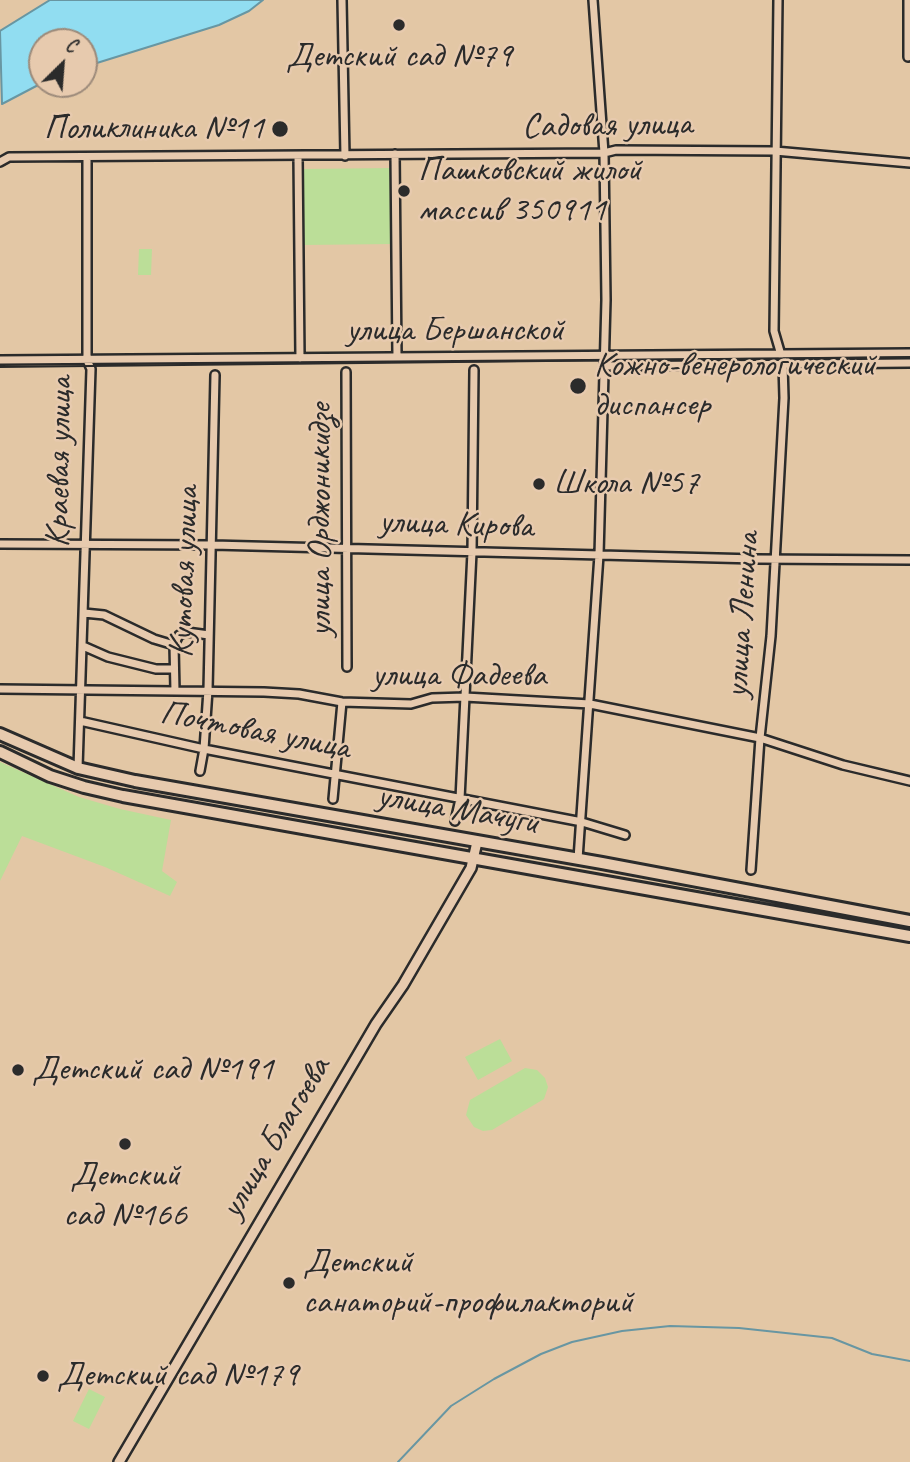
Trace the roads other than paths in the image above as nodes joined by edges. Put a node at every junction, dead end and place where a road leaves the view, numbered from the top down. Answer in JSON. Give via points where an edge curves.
{"nodes":[{"id":1,"x":342,"y":0,"type":"edge"},
{"id":2,"x":593,"y":0,"type":"edge"},
{"id":3,"x":778,"y":0,"type":"edge"},
{"id":4,"x":908,"y":0,"type":"edge"},
{"id":5,"x":908,"y":57,"type":"dead end"},
{"id":6,"x":775,"y":151,"type":"junction"},
{"id":7,"x":604,"y":153,"type":"junction"},
{"id":8,"x":395,"y":154,"type":"junction"},
{"id":9,"x":298,"y":156,"type":"junction"},
{"id":10,"x":345,"y":156,"type":"junction"},
{"id":11,"x":87,"y":157,"type":"junction"},
{"id":12,"x":0,"y":162,"type":"edge"},
{"id":13,"x":910,"y":163,"type":"edge"},
{"id":14,"x":910,"y":353,"type":"edge"},
{"id":15,"x":604,"y":355,"type":"junction"},
{"id":16,"x":781,"y":355,"type":"junction"},
{"id":17,"x":397,"y":357,"type":"junction"},
{"id":18,"x":300,"y":358,"type":"junction"},
{"id":19,"x":0,"y":360,"type":"edge"},
{"id":20,"x":87,"y":360,"type":"junction"},
{"id":21,"x":910,"y":363,"type":"edge"},
{"id":22,"x":783,"y":364,"type":"junction"},
{"id":23,"x":604,"y":366,"type":"junction"},
{"id":24,"x":474,"y":370,"type":"dead end"},
{"id":25,"x":346,"y":372,"type":"dead end"},
{"id":26,"x":215,"y":375,"type":"dead end"},
{"id":27,"x":86,"y":543,"type":"junction"},
{"id":28,"x":0,"y":544,"type":"edge"},
{"id":29,"x":213,"y":545,"type":"junction"},
{"id":30,"x":347,"y":548,"type":"junction"},
{"id":31,"x":472,"y":552,"type":"junction"},
{"id":32,"x":598,"y":555,"type":"junction"},
{"id":33,"x":774,"y":559,"type":"junction"},
{"id":34,"x":910,"y":560,"type":"edge"},
{"id":35,"x":84,"y":613,"type":"junction"},
{"id":36,"x":209,"y":635,"type":"junction"},
{"id":37,"x":174,"y":645,"type":"junction"},
{"id":38,"x":83,"y":646,"type":"junction"},
{"id":39,"x":347,"y":667,"type":"dead end"},
{"id":40,"x":174,"y":668,"type":"junction"},
{"id":41,"x":0,"y":689,"type":"edge"},
{"id":42,"x":81,"y":690,"type":"junction"},
{"id":43,"x":208,"y":690,"type":"junction"},
{"id":44,"x":175,"y":691,"type":"junction"},
{"id":45,"x":465,"y":697,"type":"junction"},
{"id":46,"x":342,"y":702,"type":"junction"},
{"id":47,"x":590,"y":704,"type":"junction"},
{"id":48,"x":80,"y":721,"type":"junction"},
{"id":49,"x":0,"y":734,"type":"edge"},
{"id":50,"x":760,"y":738,"type":"junction"},
{"id":51,"x":204,"y":749,"type":"junction"},
{"id":52,"x":0,"y":752,"type":"edge"},
{"id":53,"x":78,"y":768,"type":"junction"},
{"id":54,"x":200,"y":771,"type":"dead end"},
{"id":55,"x":337,"y":773,"type":"junction"},
{"id":56,"x":910,"y":781,"type":"edge"},
{"id":57,"x":333,"y":799,"type":"dead end"},
{"id":58,"x":460,"y":799,"type":"junction"},
{"id":59,"x":456,"y":821,"type":"dead end"},
{"id":60,"x":582,"y":822,"type":"junction"},
{"id":61,"x":625,"y":835,"type":"dead end"},
{"id":62,"x":477,"y":842,"type":"junction"},
{"id":63,"x":474,"y":859,"type":"junction"},
{"id":64,"x":578,"y":859,"type":"junction"},
{"id":65,"x":751,"y":870,"type":"dead end"},
{"id":66,"x":658,"y":874,"type":"junction"},
{"id":67,"x":656,"y":891,"type":"junction"},
{"id":68,"x":910,"y":920,"type":"edge"},
{"id":69,"x":910,"y":936,"type":"edge"},
{"id":70,"x":119,"y":1462,"type":"edge"}],
"edges":[{"from":1,"to":10,"type":"street"},
{"from":2,"to":7,"type":"street"},
{"from":3,"to":6,"type":"street"},
{"from":4,"to":5,"type":"street"},
{"from":6,"to":7,"type":"street","name":"Садовая улица"},
{"from":6,"to":13,"type":"street","name":"Садовая улица"},
{"from":6,"to":16,"type":"street","via":[[774,331]]},
{"from":7,"to":8,"type":"street","name":"Садовая улица"},
{"from":7,"to":15,"type":"street"},
{"from":8,"to":10,"type":"street","name":"Садовая улица"},
{"from":8,"to":17,"type":"street"},
{"from":9,"to":10,"type":"street","name":"Садовая улица"},
{"from":9,"to":11,"type":"street","name":"Садовая улица"},
{"from":9,"to":18,"type":"street"},
{"from":11,"to":12,"type":"street","name":"Садовая улица","via":[[9,157]]},
{"from":11,"to":20,"type":"street","name":"Краевая улица"},
{"from":14,"to":16,"type":"street","name":"улица Бершанской"},
{"from":15,"to":16,"type":"street","name":"улица Бершанской"},
{"from":15,"to":17,"type":"street","name":"улица Бершанской"},
{"from":15,"to":23,"type":"street"},
{"from":17,"to":18,"type":"street","name":"улица Бершанской"},
{"from":18,"to":20,"type":"street","name":"улица Бершанской"},
{"from":19,"to":20,"type":"street","name":"улица Бершанской"},
{"from":20,"to":27,"type":"street","name":"Краевая улица"},
{"from":21,"to":22,"type":"street","name":"улица Бершанской"},
{"from":22,"to":23,"type":"street","name":"улица Бершанской"},
{"from":22,"to":33,"type":"street","name":"улица Ленина"},
{"from":23,"to":32,"type":"street"},
{"from":24,"to":31,"type":"street"},
{"from":25,"to":30,"type":"street","name":"улица Орджоникидзе"},
{"from":26,"to":29,"type":"street","name":"Кутовая улица"},
{"from":27,"to":28,"type":"street","name":"улица Кирова"},
{"from":27,"to":29,"type":"street","name":"улица Кирова"},
{"from":27,"to":35,"type":"street","name":"Краевая улица"},
{"from":29,"to":30,"type":"street","name":"улица Кирова"},
{"from":29,"to":36,"type":"street","name":"Кутовая улица"},
{"from":30,"to":31,"type":"street","name":"улица Кирова"},
{"from":30,"to":39,"type":"street","name":"улица Орджоникидзе"},
{"from":31,"to":32,"type":"street","name":"улица Кирова"},
{"from":31,"to":45,"type":"street"},
{"from":32,"to":33,"type":"street","name":"улица Кирова"},
{"from":32,"to":47,"type":"street"},
{"from":33,"to":34,"type":"street","name":"улица Кирова"},
{"from":33,"to":50,"type":"street","name":"улица Ленина"},
{"from":35,"to":37,"type":"street","via":[[104,615]]},
{"from":35,"to":38,"type":"street","name":"Краевая улица"},
{"from":36,"to":37,"type":"street","via":[[187,632],[179,635]]},
{"from":36,"to":43,"type":"street","name":"Кутовая улица"},
{"from":37,"to":40,"type":"street"},
{"from":38,"to":40,"type":"street","via":[[156,669]]},
{"from":38,"to":42,"type":"street","name":"Краевая улица"},
{"from":40,"to":44,"type":"street"},
{"from":41,"to":42,"type":"street","name":"улица Фадеева"},
{"from":42,"to":44,"type":"street","name":"улица Фадеева"},
{"from":42,"to":48,"type":"street","name":"Краевая улица"},
{"from":43,"to":44,"type":"street","name":"улица Фадеева"},
{"from":43,"to":46,"type":"street","name":"улица Фадеева","via":[[299,694]]},
{"from":43,"to":51,"type":"street","name":"Кутовая улица"},
{"from":45,"to":46,"type":"street","name":"улица Фадеева","via":[[411,704]]},
{"from":45,"to":47,"type":"street","name":"улица Фадеева"},
{"from":45,"to":58,"type":"street"},
{"from":46,"to":55,"type":"street"},
{"from":47,"to":50,"type":"street","name":"улица Фадеева"},
{"from":47,"to":60,"type":"street"},
{"from":48,"to":51,"type":"street","name":"Почтовая улица"},
{"from":48,"to":53,"type":"street","name":"Краевая улица"},
{"from":49,"to":53,"type":"main road","name":"улица Мачуги"},
{"from":50,"to":56,"type":"street","name":"улица Фадеева"},
{"from":50,"to":65,"type":"street","name":"улица Ленина"},
{"from":51,"to":54,"type":"street","name":"Кутовая улица"},
{"from":51,"to":55,"type":"street","name":"Почтовая улица"},
{"from":52,"to":63,"type":"main road","name":"улица Мачуги","via":[[84,788]]},
{"from":53,"to":62,"type":"main road","name":"улица Мачуги"},
{"from":55,"to":57,"type":"street"},
{"from":55,"to":58,"type":"street","name":"Почтовая улица"},
{"from":58,"to":59,"type":"street"},
{"from":58,"to":60,"type":"street","name":"Почтовая улица"},
{"from":60,"to":61,"type":"street","name":"Почтовая улица"},
{"from":60,"to":64,"type":"street"},
{"from":62,"to":63,"type":"street","name":"улица Благоева"},
{"from":62,"to":64,"type":"main road","name":"улица Мачуги"},
{"from":63,"to":67,"type":"main road","name":"улица Мачуги"},
{"from":63,"to":70,"type":"street","name":"улица Благоева"},
{"from":64,"to":66,"type":"main road","name":"улица Мачуги"},
{"from":66,"to":67,"type":"main road","via":[[650,881]]},
{"from":66,"to":68,"type":"main road","name":"улица Мачуги"},
{"from":67,"to":69,"type":"main road","name":"улица Мачуги"}]}
